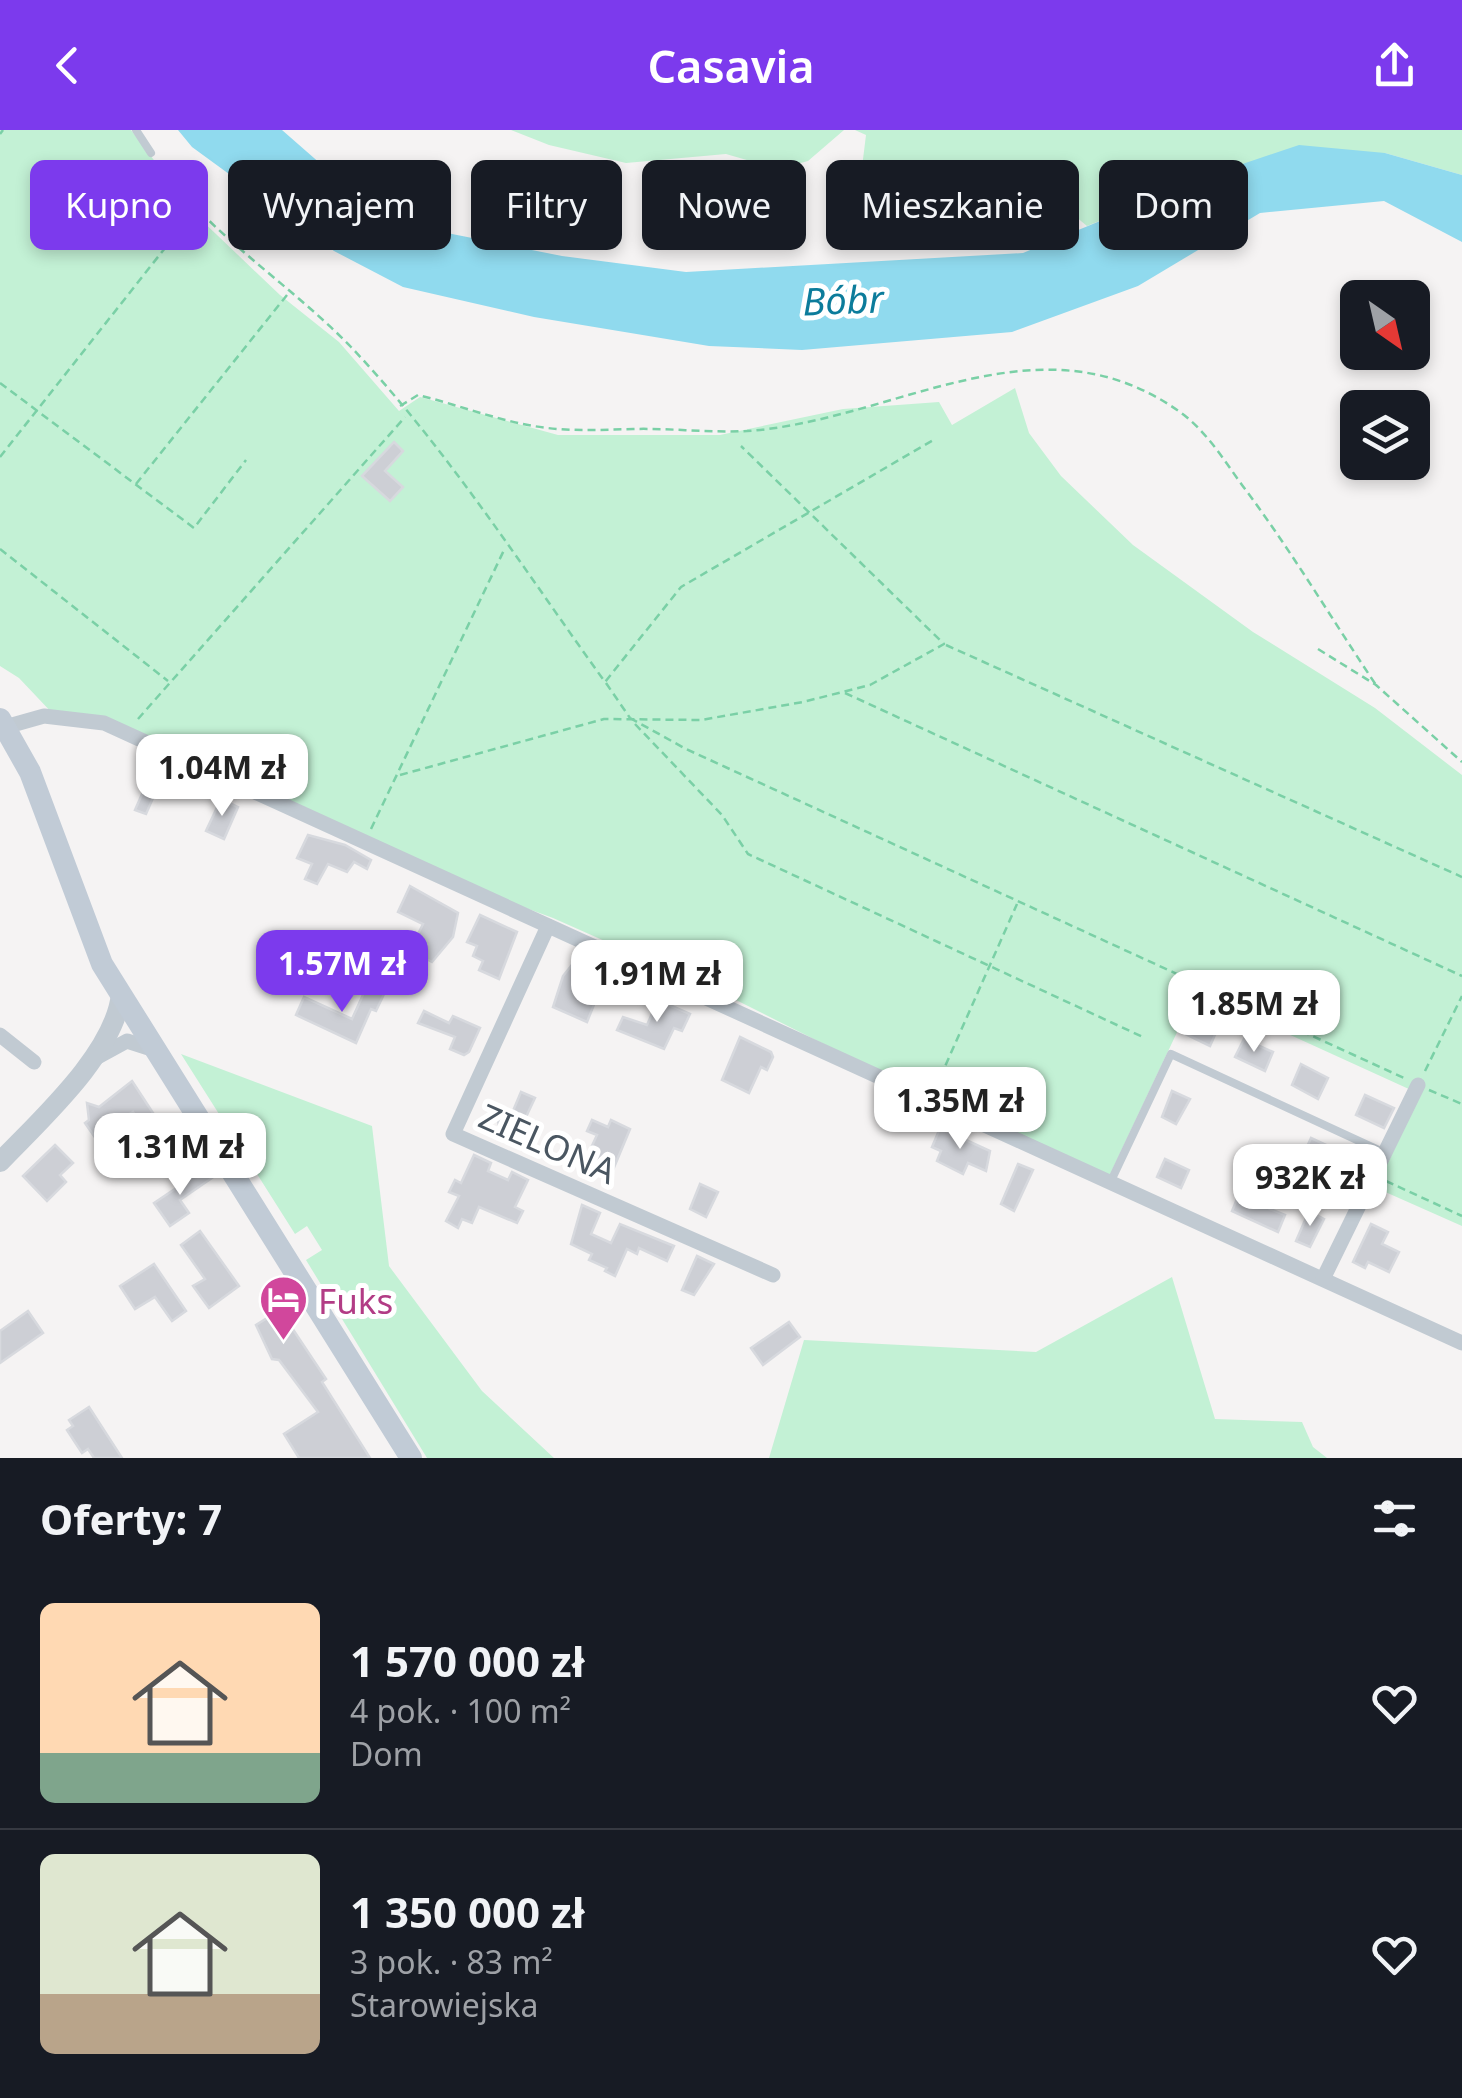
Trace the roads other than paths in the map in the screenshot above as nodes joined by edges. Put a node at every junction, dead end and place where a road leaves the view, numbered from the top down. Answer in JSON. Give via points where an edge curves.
{"nodes":[{"id":1,"x":136,"y":130,"type":"edge"},
{"id":2,"x":151,"y":153,"type":"road end"},
{"id":3,"x":3,"y":723,"type":"edge"},
{"id":4,"x":548,"y":926,"type":"junction"},
{"id":5,"x":121,"y":994,"type":"junction"},
{"id":6,"x":0,"y":1035,"type":"edge"},
{"id":7,"x":154,"y":1050,"type":"junction"},
{"id":8,"x":91,"y":1061,"type":"junction"},
{"id":9,"x":34,"y":1062,"type":"dead end"},
{"id":10,"x":1418,"y":1085,"type":"road end"},
{"id":11,"x":1385,"y":1153,"type":"junction"},
{"id":12,"x":0,"y":1162,"type":"edge"},
{"id":13,"x":1110,"y":1183,"type":"junction"},
{"id":14,"x":773,"y":1275,"type":"dead end"},
{"id":15,"x":1323,"y":1279,"type":"junction"},
{"id":16,"x":1462,"y":1343,"type":"edge"},
{"id":17,"x":411,"y":1458,"type":"edge"}],
"edges":[{"from":1,"to":2,"type":"lane"},
{"from":3,"to":4,"type":"street","via":[[44,716],[104,723]]},
{"from":3,"to":5,"type":"main road","via":[[30,772],[86,930]]},
{"from":4,"to":13,"type":"street"},
{"from":4,"to":14,"type":"street","name":"ZIELONA","via":[[453,1134]]},
{"from":5,"to":7,"type":"main road"},
{"from":5,"to":8,"type":"street","via":[[118,1015]]},
{"from":6,"to":9,"type":"street"},
{"from":7,"to":8,"type":"street","via":[[126,1041]]},
{"from":7,"to":17,"type":"main road"},
{"from":8,"to":12,"type":"street"},
{"from":10,"to":11,"type":"street"},
{"from":11,"to":13,"type":"lane","via":[[1171,1054]]},
{"from":11,"to":15,"type":"street"},
{"from":13,"to":15,"type":"street"},
{"from":15,"to":16,"type":"street"}]}
